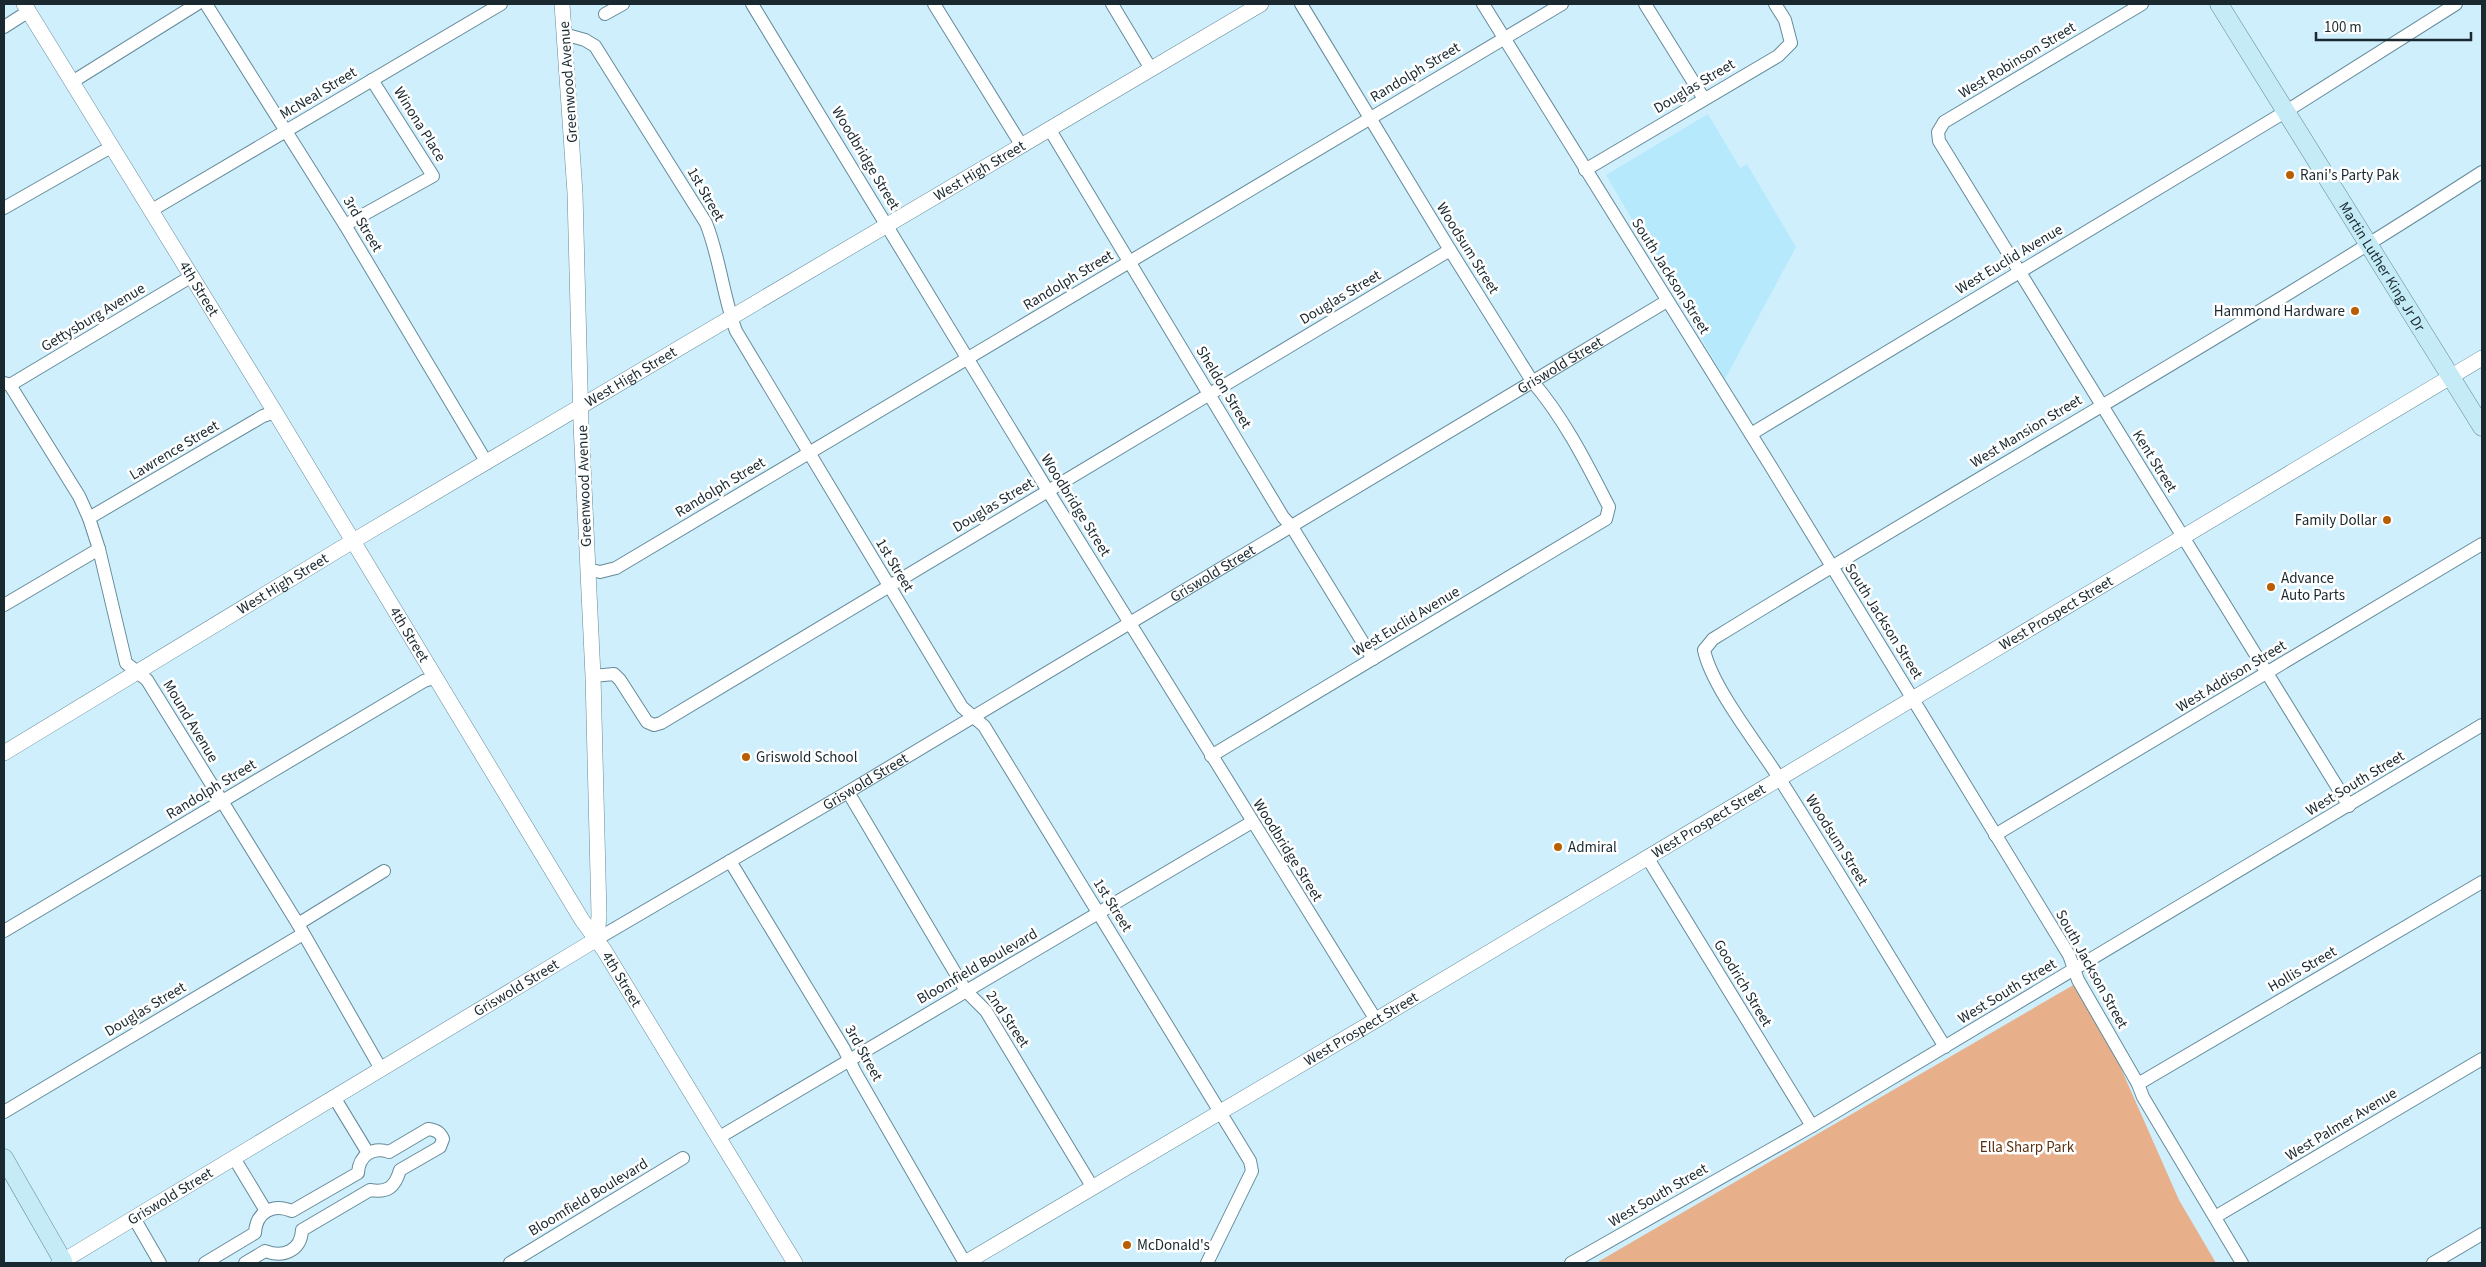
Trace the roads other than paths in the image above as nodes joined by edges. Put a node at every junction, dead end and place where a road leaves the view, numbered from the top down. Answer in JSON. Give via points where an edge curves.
{"nodes":[{"id":1,"x":197,"y":4,"type":"edge"},
{"id":2,"x":206,"y":4,"type":"edge"},
{"id":3,"x":501,"y":4,"type":"edge"},
{"id":4,"x":562,"y":4,"type":"edge"},
{"id":5,"x":622,"y":4,"type":"edge"},
{"id":6,"x":752,"y":4,"type":"edge"},
{"id":7,"x":934,"y":4,"type":"edge"},
{"id":8,"x":1112,"y":4,"type":"edge"},
{"id":9,"x":1261,"y":4,"type":"edge"},
{"id":10,"x":1301,"y":4,"type":"edge"},
{"id":11,"x":1483,"y":4,"type":"edge"},
{"id":12,"x":1562,"y":4,"type":"edge"},
{"id":13,"x":1645,"y":4,"type":"edge"},
{"id":14,"x":1775,"y":4,"type":"edge"},
{"id":15,"x":2142,"y":4,"type":"edge"},
{"id":16,"x":2219,"y":4,"type":"edge"},
{"id":17,"x":2456,"y":4,"type":"edge"},
{"id":18,"x":27,"y":7,"type":"edge"},
{"id":19,"x":605,"y":14,"type":"dead end"},
{"id":20,"x":4,"y":27,"type":"edge"},
{"id":21,"x":564,"y":34,"type":"junction"},
{"id":22,"x":1504,"y":38,"type":"junction"},
{"id":23,"x":1151,"y":69,"type":"junction"},
{"id":24,"x":372,"y":80,"type":"junction"},
{"id":25,"x":72,"y":82,"type":"junction"},
{"id":26,"x":1704,"y":99,"type":"junction"},
{"id":27,"x":2285,"y":112,"type":"junction"},
{"id":28,"x":1369,"y":118,"type":"junction"},
{"id":29,"x":1050,"y":130,"type":"junction"},
{"id":30,"x":286,"y":131,"type":"junction"},
{"id":31,"x":1938,"y":132,"type":"joint"},
{"id":32,"x":1022,"y":146,"type":"junction"},
{"id":33,"x":111,"y":147,"type":"junction"},
{"id":34,"x":1585,"y":170,"type":"junction"},
{"id":35,"x":2482,"y":172,"type":"edge"},
{"id":36,"x":4,"y":208,"type":"edge"},
{"id":37,"x":152,"y":210,"type":"junction"},
{"id":38,"x":345,"y":225,"type":"junction"},
{"id":39,"x":888,"y":226,"type":"junction"},
{"id":40,"x":2370,"y":245,"type":"junction"},
{"id":41,"x":1450,"y":250,"type":"junction"},
{"id":42,"x":1129,"y":262,"type":"junction"},
{"id":43,"x":2020,"y":272,"type":"junction"},
{"id":44,"x":192,"y":276,"type":"junction"},
{"id":45,"x":1667,"y":302,"type":"junction"},
{"id":46,"x":732,"y":318,"type":"junction"},
{"id":47,"x":2482,"y":358,"type":"edge"},
{"id":48,"x":967,"y":359,"type":"junction"},
{"id":49,"x":2452,"y":378,"type":"junction"},
{"id":50,"x":1532,"y":381,"type":"junction"},
{"id":51,"x":7,"y":384,"type":"edge"},
{"id":52,"x":1210,"y":395,"type":"junction"},
{"id":53,"x":2101,"y":405,"type":"junction"},
{"id":54,"x":582,"y":408,"type":"junction"},
{"id":55,"x":275,"y":412,"type":"junction"},
{"id":56,"x":2482,"y":427,"type":"edge"},
{"id":57,"x":1751,"y":434,"type":"junction"},
{"id":58,"x":809,"y":453,"type":"junction"},
{"id":59,"x":487,"y":463,"type":"junction"},
{"id":60,"x":1048,"y":492,"type":"junction"},
{"id":61,"x":1609,"y":507,"type":"joint"},
{"id":62,"x":90,"y":518,"type":"junction"},
{"id":63,"x":1292,"y":527,"type":"junction"},
{"id":64,"x":2183,"y":537,"type":"junction"},
{"id":65,"x":353,"y":542,"type":"junction"},
{"id":66,"x":2482,"y":544,"type":"edge"},
{"id":67,"x":99,"y":549,"type":"junction"},
{"id":68,"x":1830,"y":566,"type":"junction"},
{"id":69,"x":587,"y":569,"type":"junction"},
{"id":70,"x":889,"y":586,"type":"junction"},
{"id":71,"x":4,"y":605,"type":"edge"},
{"id":72,"x":1130,"y":624,"type":"junction"},
{"id":73,"x":1704,"y":650,"type":"joint"},
{"id":74,"x":1373,"y":659,"type":"junction"},
{"id":75,"x":137,"y":671,"type":"junction"},
{"id":76,"x":2268,"y":673,"type":"junction"},
{"id":77,"x":593,"y":676,"type":"junction"},
{"id":78,"x":436,"y":677,"type":"junction"},
{"id":79,"x":1913,"y":698,"type":"junction"},
{"id":80,"x":974,"y":717,"type":"junction"},
{"id":81,"x":2482,"y":725,"type":"edge"},
{"id":82,"x":4,"y":753,"type":"edge"},
{"id":83,"x":1211,"y":756,"type":"junction"},
{"id":84,"x":1780,"y":779,"type":"junction"},
{"id":85,"x":848,"y":792,"type":"junction"},
{"id":86,"x":221,"y":802,"type":"junction"},
{"id":87,"x":2349,"y":806,"type":"junction"},
{"id":88,"x":1252,"y":822,"type":"junction"},
{"id":89,"x":1996,"y":835,"type":"junction"},
{"id":90,"x":1647,"y":857,"type":"junction"},
{"id":91,"x":730,"y":861,"type":"junction"},
{"id":92,"x":384,"y":871,"type":"dead end"},
{"id":93,"x":2482,"y":882,"type":"edge"},
{"id":94,"x":1099,"y":913,"type":"junction"},
{"id":95,"x":300,"y":929,"type":"junction"},
{"id":96,"x":4,"y":931,"type":"edge"},
{"id":97,"x":597,"y":939,"type":"junction"},
{"id":98,"x":2074,"y":969,"type":"junction"},
{"id":99,"x":966,"y":991,"type":"junction"},
{"id":100,"x":1376,"y":1020,"type":"junction"},
{"id":101,"x":1945,"y":1047,"type":"junction"},
{"id":102,"x":2482,"y":1059,"type":"edge"},
{"id":103,"x":850,"y":1060,"type":"junction"},
{"id":104,"x":381,"y":1069,"type":"junction"},
{"id":105,"x":2138,"y":1084,"type":"junction"},
{"id":106,"x":334,"y":1097,"type":"junction"},
{"id":107,"x":1220,"y":1111,"type":"junction"},
{"id":108,"x":4,"y":1112,"type":"edge"},
{"id":109,"x":1812,"y":1126,"type":"junction"},
{"id":110,"x":718,"y":1138,"type":"junction"},
{"id":111,"x":389,"y":1152,"type":"junction"},
{"id":112,"x":368,"y":1153,"type":"junction"},
{"id":113,"x":4,"y":1158,"type":"edge"},
{"id":114,"x":234,"y":1158,"type":"junction"},
{"id":115,"x":683,"y":1158,"type":"dead end"},
{"id":116,"x":400,"y":1170,"type":"junction"},
{"id":117,"x":358,"y":1172,"type":"junction"},
{"id":118,"x":1093,"y":1188,"type":"junction"},
{"id":119,"x":370,"y":1190,"type":"junction"},
{"id":120,"x":266,"y":1211,"type":"junction"},
{"id":121,"x":292,"y":1211,"type":"junction"},
{"id":122,"x":2216,"y":1217,"type":"junction"},
{"id":123,"x":134,"y":1218,"type":"junction"},
{"id":124,"x":302,"y":1230,"type":"junction"},
{"id":125,"x":254,"y":1233,"type":"junction"},
{"id":126,"x":2482,"y":1234,"type":"edge"},
{"id":127,"x":265,"y":1251,"type":"junction"},
{"id":128,"x":63,"y":1262,"type":"edge"},
{"id":129,"x":160,"y":1263,"type":"edge"},
{"id":130,"x":205,"y":1263,"type":"edge"},
{"id":131,"x":245,"y":1263,"type":"edge"},
{"id":132,"x":510,"y":1263,"type":"edge"},
{"id":133,"x":795,"y":1263,"type":"edge"},
{"id":134,"x":965,"y":1263,"type":"edge"},
{"id":135,"x":1207,"y":1263,"type":"edge"},
{"id":136,"x":1571,"y":1263,"type":"edge"},
{"id":137,"x":2242,"y":1263,"type":"edge"},
{"id":138,"x":2433,"y":1263,"type":"edge"}],
"edges":[{"from":1,"to":25,"type":"street"},
{"from":2,"to":30,"type":"street","name":"3rd Street"},
{"from":3,"to":24,"type":"street","name":"McNeal Street"},
{"from":4,"to":21,"type":"street","name":"Greenwood Avenue"},
{"from":5,"to":19,"type":"street"},
{"from":6,"to":39,"type":"street","name":"Woodbridge Street"},
{"from":7,"to":32,"type":"street"},
{"from":8,"to":23,"type":"street"},
{"from":9,"to":23,"type":"street","name":"West High Street"},
{"from":10,"to":28,"type":"street","name":"Woodsum Street"},
{"from":11,"to":22,"type":"street","name":"South Jackson Street"},
{"from":12,"to":22,"type":"street","name":"Randolph Street"},
{"from":13,"to":26,"type":"street"},
{"from":14,"to":26,"type":"street","name":"Douglas Street","via":[[1785,20],[1791,43],[1778,56]]},
{"from":15,"to":31,"type":"street","name":"West Robinson Street","via":[[1944,122]]},
{"from":16,"to":27,"type":"main road","name":"Martin Luther King Jr Dr"},
{"from":17,"to":27,"type":"street","name":"West Euclid Avenue"},
{"from":18,"to":20,"type":"street"},
{"from":18,"to":25,"type":"street","name":"4th Street"},
{"from":21,"to":46,"type":"street","name":"1st Street","via":[[595,46],[706,223]]},
{"from":21,"to":54,"type":"street","name":"Greenwood Avenue","via":[[574,176]]},
{"from":22,"to":28,"type":"street","name":"Randolph Street"},
{"from":22,"to":34,"type":"street","name":"South Jackson Street"},
{"from":23,"to":29,"type":"street","name":"West High Street"},
{"from":24,"to":30,"type":"street","name":"McNeal Street"},
{"from":24,"to":38,"type":"street","name":"Winona Place","via":[[434,176]]},
{"from":25,"to":33,"type":"street","name":"4th Street"},
{"from":26,"to":34,"type":"street","name":"Douglas Street"},
{"from":27,"to":40,"type":"main road","name":"Martin Luther King Jr Dr"},
{"from":27,"to":43,"type":"street","name":"West Euclid Avenue"},
{"from":28,"to":41,"type":"street","name":"Woodsum Street"},
{"from":28,"to":42,"type":"street","name":"Randolph Street"},
{"from":29,"to":32,"type":"street","name":"West High Street"},
{"from":29,"to":42,"type":"street","name":"Sheldon Street"},
{"from":30,"to":37,"type":"street","name":"McNeal Street"},
{"from":30,"to":38,"type":"street","name":"3rd Street"},
{"from":31,"to":43,"type":"street","name":"Kent Street","via":[[1939,141]]},
{"from":32,"to":39,"type":"street","name":"West High Street"},
{"from":33,"to":36,"type":"street"},
{"from":33,"to":37,"type":"street","name":"4th Street"},
{"from":34,"to":45,"type":"street","name":"South Jackson Street"},
{"from":35,"to":40,"type":"street","name":"West Mansion Street"},
{"from":37,"to":44,"type":"street","name":"4th Street"},
{"from":38,"to":59,"type":"street","name":"3rd Street"},
{"from":39,"to":46,"type":"street","name":"West High Street"},
{"from":39,"to":48,"type":"street","name":"Woodbridge Street"},
{"from":40,"to":49,"type":"main road","name":"Martin Luther King Jr Dr"},
{"from":40,"to":53,"type":"street","name":"West Mansion Street"},
{"from":41,"to":50,"type":"street","name":"Woodsum Street"},
{"from":41,"to":52,"type":"street","name":"Douglas Street"},
{"from":42,"to":48,"type":"street","name":"Randolph Street"},
{"from":42,"to":52,"type":"street","name":"Sheldon Street"},
{"from":43,"to":53,"type":"street","name":"Kent Street"},
{"from":43,"to":57,"type":"street","name":"West Euclid Avenue"},
{"from":44,"to":51,"type":"street","name":"Gettysburg Avenue"},
{"from":44,"to":55,"type":"street","name":"4th Street"},
{"from":45,"to":50,"type":"street","name":"Griswold Street"},
{"from":45,"to":57,"type":"street","name":"South Jackson Street"},
{"from":46,"to":54,"type":"street","name":"West High Street"},
{"from":46,"to":58,"type":"street","name":"1st Street","via":[[736,331]]},
{"from":47,"to":49,"type":"street","name":"West Prospect Street"},
{"from":48,"to":58,"type":"street","name":"Randolph Street"},
{"from":48,"to":60,"type":"street","name":"Woodbridge Street"},
{"from":49,"to":56,"type":"main road","name":"Martin Luther King Jr Dr"},
{"from":49,"to":64,"type":"street","name":"West Prospect Street"},
{"from":50,"to":61,"type":"street","name":"Woodsum Street","via":[[1593,476]]},
{"from":50,"to":63,"type":"street","name":"Griswold Street"},
{"from":51,"to":62,"type":"street","name":"Mound Avenue","via":[[59,463]]},
{"from":52,"to":60,"type":"street","name":"Douglas Street"},
{"from":52,"to":63,"type":"street","name":"Sheldon Street"},
{"from":53,"to":64,"type":"street","name":"Kent Street"},
{"from":53,"to":68,"type":"street","name":"West Mansion Street"},
{"from":54,"to":59,"type":"street","name":"West High Street"},
{"from":54,"to":69,"type":"street","name":"Greenwood Avenue"},
{"from":55,"to":62,"type":"street","name":"Lawrence Street"},
{"from":55,"to":65,"type":"street","name":"4th Street"},
{"from":57,"to":68,"type":"street","name":"South Jackson Street"},
{"from":58,"to":69,"type":"street","name":"Randolph Street","via":[[616,568],[600,572]]},
{"from":58,"to":70,"type":"street","name":"1st Street"},
{"from":59,"to":65,"type":"street","name":"West High Street"},
{"from":60,"to":70,"type":"street","name":"Douglas Street"},
{"from":60,"to":72,"type":"street","name":"Woodbridge Street"},
{"from":61,"to":74,"type":"street","name":"West Euclid Avenue","via":[[1606,520]]},
{"from":62,"to":67,"type":"street","name":"Mound Avenue"},
{"from":63,"to":72,"type":"street","name":"Griswold Street"},
{"from":63,"to":74,"type":"street","name":"Sheldon Street"},
{"from":64,"to":76,"type":"street","name":"Kent Street"},
{"from":64,"to":79,"type":"street","name":"West Prospect Street"},
{"from":65,"to":75,"type":"street","name":"West High Street"},
{"from":65,"to":78,"type":"street","name":"4th Street"},
{"from":66,"to":76,"type":"street","name":"West Addison Street"},
{"from":67,"to":71,"type":"street"},
{"from":67,"to":75,"type":"street","name":"Mound Avenue","via":[[126,663]]},
{"from":68,"to":73,"type":"street","name":"West Mansion Street","via":[[1713,639]]},
{"from":68,"to":79,"type":"street","name":"South Jackson Street"},
{"from":69,"to":77,"type":"street","name":"Greenwood Avenue"},
{"from":70,"to":77,"type":"street","name":"Douglas Street","via":[[654,725],[647,722],[614,674]]},
{"from":70,"to":80,"type":"street","name":"1st Street","via":[[962,707]]},
{"from":72,"to":80,"type":"street","name":"Griswold Street"},
{"from":72,"to":83,"type":"street","name":"Woodbridge Street"},
{"from":73,"to":84,"type":"street","name":"Woodsum Street","via":[[1706,662]]},
{"from":74,"to":83,"type":"street","name":"West Euclid Avenue"},
{"from":75,"to":82,"type":"street","name":"West High Street"},
{"from":75,"to":86,"type":"street","name":"Mound Avenue","via":[[147,680]]},
{"from":76,"to":87,"type":"street","name":"Kent Street"},
{"from":76,"to":89,"type":"street","name":"West Addison Street"},
{"from":77,"to":97,"type":"street","name":"Greenwood Avenue"},
{"from":78,"to":86,"type":"street","name":"Randolph Street","via":[[424,681]]},
{"from":78,"to":97,"type":"street","name":"4th Street","via":[[582,920]]},
{"from":79,"to":84,"type":"street","name":"West Prospect Street"},
{"from":79,"to":89,"type":"street","name":"South Jackson Street"},
{"from":80,"to":85,"type":"street","name":"Griswold Street"},
{"from":80,"to":94,"type":"street","name":"1st Street","via":[[984,726]]},
{"from":81,"to":87,"type":"street","name":"West South Street"},
{"from":83,"to":88,"type":"street","name":"Woodbridge Street"},
{"from":84,"to":90,"type":"street","name":"West Prospect Street"},
{"from":84,"to":101,"type":"street","name":"Woodsum Street"},
{"from":85,"to":91,"type":"street","name":"Griswold Street"},
{"from":85,"to":99,"type":"street","name":"2nd Street"},
{"from":86,"to":95,"type":"street","name":"Mound Avenue"},
{"from":86,"to":96,"type":"street","name":"Randolph Street"},
{"from":87,"to":98,"type":"street","name":"West South Street"},
{"from":88,"to":94,"type":"street","name":"Bloomfield Boulevard"},
{"from":88,"to":100,"type":"street","name":"Woodbridge Street"},
{"from":89,"to":98,"type":"street","name":"South Jackson Street","via":[[2069,955]]},
{"from":90,"to":100,"type":"street","name":"West Prospect Street"},
{"from":90,"to":109,"type":"street","name":"Goodrich Street"},
{"from":91,"to":97,"type":"street","name":"Griswold Street"},
{"from":91,"to":103,"type":"street","name":"3rd Street"},
{"from":92,"to":95,"type":"street","name":"Douglas Street"},
{"from":93,"to":105,"type":"street","name":"Hollis Street"},
{"from":94,"to":99,"type":"street","name":"Bloomfield Boulevard"},
{"from":94,"to":107,"type":"street","name":"1st Street"},
{"from":95,"to":104,"type":"street","name":"Mound Avenue"},
{"from":95,"to":108,"type":"street","name":"Douglas Street"},
{"from":97,"to":104,"type":"street","name":"Griswold Street"},
{"from":97,"to":110,"type":"street","name":"4th Street"},
{"from":98,"to":101,"type":"street","name":"West South Street"},
{"from":98,"to":105,"type":"street","name":"South Jackson Street"},
{"from":99,"to":103,"type":"street","name":"Bloomfield Boulevard"},
{"from":99,"to":118,"type":"street","name":"2nd Street","via":[[986,1011]]},
{"from":100,"to":107,"type":"street","name":"West Prospect Street"},
{"from":101,"to":109,"type":"street","name":"West South Street"},
{"from":102,"to":122,"type":"street","name":"West Palmer Avenue"},
{"from":103,"to":110,"type":"street","name":"Bloomfield Boulevard"},
{"from":103,"to":134,"type":"street","name":"3rd Street"},
{"from":104,"to":106,"type":"street","name":"Griswold Street"},
{"from":105,"to":122,"type":"street","name":"South Jackson Street","via":[[2142,1097]]},
{"from":106,"to":112,"type":"street"},
{"from":106,"to":114,"type":"street","name":"Griswold Street"},
{"from":107,"to":118,"type":"street","name":"West Prospect Street"},
{"from":107,"to":135,"type":"street","name":"1st Street","via":[[1250,1161],[1252,1171]]},
{"from":109,"to":136,"type":"street","name":"West South Street"},
{"from":110,"to":133,"type":"street","name":"4th Street"},
{"from":111,"to":112,"type":"street","via":[[376,1150]]},
{"from":111,"to":116,"type":"street"},
{"from":111,"to":116,"type":"street","via":[[428,1129],[441,1135],[440,1147]]},
{"from":112,"to":117,"type":"street","via":[[361,1159]]},
{"from":113,"to":128,"type":"main road"},
{"from":114,"to":120,"type":"street"},
{"from":114,"to":123,"type":"street","name":"Griswold Street"},
{"from":115,"to":132,"type":"street","name":"Bloomfield Boulevard"},
{"from":116,"to":119,"type":"street","via":[[396,1184],[391,1188],[381,1192]]},
{"from":117,"to":119,"type":"street","via":[[360,1180]]},
{"from":117,"to":121,"type":"street"},
{"from":118,"to":134,"type":"street","name":"West Prospect Street"},
{"from":119,"to":124,"type":"street"},
{"from":120,"to":121,"type":"street","via":[[276,1207]]},
{"from":120,"to":125,"type":"street","via":[[258,1218]]},
{"from":121,"to":124,"type":"street"},
{"from":122,"to":137,"type":"street","name":"South Jackson Street"},
{"from":123,"to":128,"type":"street","name":"Griswold Street"},
{"from":123,"to":129,"type":"street"},
{"from":124,"to":127,"type":"street","via":[[297,1246],[290,1252],[274,1255]]},
{"from":125,"to":127,"type":"street"},
{"from":125,"to":130,"type":"street"},
{"from":126,"to":138,"type":"street"},
{"from":127,"to":131,"type":"street"}]}
